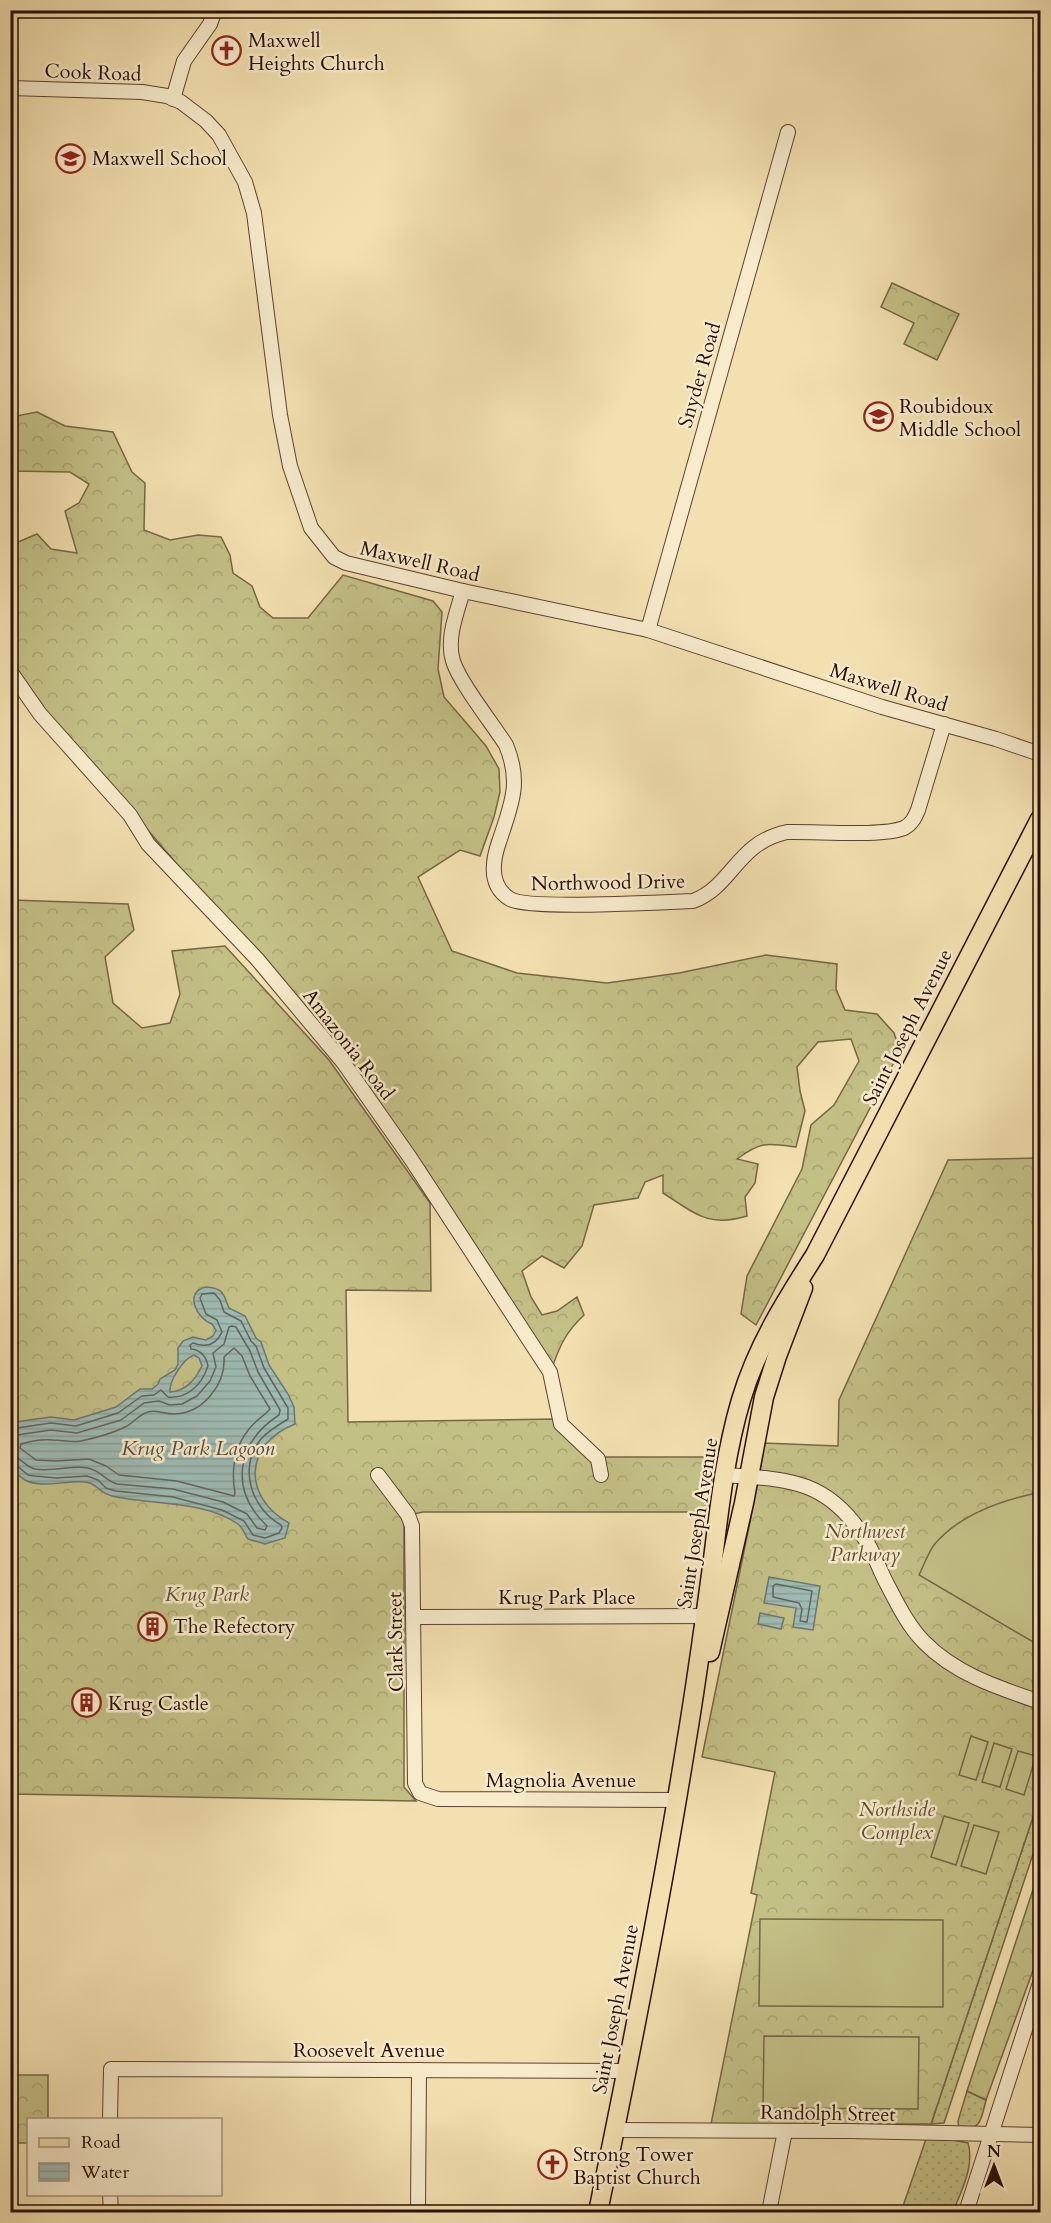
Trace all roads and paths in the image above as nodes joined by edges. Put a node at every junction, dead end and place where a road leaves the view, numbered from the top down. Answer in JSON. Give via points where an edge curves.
{"nodes":[{"id":1,"x":215,"y":10,"type":"edge"},
{"id":2,"x":10,"y":88,"type":"edge"},
{"id":3,"x":173,"y":99,"type":"junction"},
{"id":4,"x":788,"y":132,"type":"dead end"},
{"id":5,"x":463,"y":591,"type":"junction"},
{"id":6,"x":648,"y":630,"type":"junction"},
{"id":7,"x":10,"y":671,"type":"edge"},
{"id":8,"x":944,"y":724,"type":"junction"},
{"id":9,"x":1041,"y":754,"type":"edge"},
{"id":10,"x":1041,"y":819,"type":"edge"},
{"id":11,"x":815,"y":1255,"type":"junction"},
{"id":12,"x":723,"y":1474,"type":"junction"},
{"id":13,"x":378,"y":1475,"type":"dead end"},
{"id":14,"x":601,"y":1475,"type":"dead end"},
{"id":15,"x":749,"y":1476,"type":"junction"},
{"id":16,"x":712,"y":1616,"type":"junction"},
{"id":17,"x":415,"y":1617,"type":"junction"},
{"id":18,"x":1041,"y":1702,"type":"edge"},
{"id":19,"x":445,"y":1799,"type":"joint"},
{"id":20,"x":676,"y":1800,"type":"junction"},
{"id":21,"x":1041,"y":1983,"type":"edge"},
{"id":22,"x":418,"y":2070,"type":"junction"},
{"id":23,"x":627,"y":2071,"type":"junction"},
{"id":24,"x":110,"y":2118,"type":"edge"},
{"id":25,"x":615,"y":2130,"type":"junction"},
{"id":26,"x":785,"y":2131,"type":"junction"},
{"id":27,"x":1041,"y":2135,"type":"edge"},
{"id":28,"x":991,"y":2136,"type":"junction"},
{"id":29,"x":110,"y":2196,"type":"edge"},
{"id":30,"x":111,"y":2212,"type":"edge"},
{"id":31,"x":418,"y":2212,"type":"edge"},
{"id":32,"x":598,"y":2212,"type":"edge"},
{"id":33,"x":769,"y":2212,"type":"edge"},
{"id":34,"x":966,"y":2212,"type":"edge"}],
"edges":[{"from":1,"to":3,"type":"street","via":[[184,61]]},
{"from":2,"to":3,"type":"street","name":"Cook Road","via":[[142,92]]},
{"from":3,"to":5,"type":"street","name":"Maxwell Road","via":[[192,110],[219,135],[245,182],[254,213],[280,415],[290,466],[311,528],[334,557],[346,563]]},
{"from":4,"to":6,"type":"street","name":"Snyder Road"},
{"from":5,"to":6,"type":"street","name":"Maxwell Road"},
{"from":5,"to":8,"type":"street","name":"Northwood Drive","via":[[453,631],[452,660],[506,745],[515,778],[513,804],[493,866],[502,893],[512,901],[693,901],[707,896],[750,849],[773,835],[904,828],[918,810]]},
{"from":6,"to":8,"type":"street","name":"Maxwell Road"},
{"from":7,"to":14,"type":"street","name":"Amazonia Road","via":[[40,714],[130,815],[148,844],[257,959],[343,1062],[550,1372],[561,1424],[598,1459]]},
{"from":8,"to":9,"type":"street","name":"Maxwell Road"},
{"from":10,"to":11,"type":"main road","name":"Saint Joseph Avenue"},
{"from":11,"to":12,"type":"main road","name":"Saint Joseph Avenue","via":[[763,1343],[741,1401]]},
{"from":11,"to":15,"type":"main road","name":"Saint Joseph Avenue","via":[[764,1397]]},
{"from":12,"to":15,"type":"street"},
{"from":12,"to":16,"type":"main road","name":"Saint Joseph Avenue"},
{"from":13,"to":17,"type":"street","name":"Clark Street","via":[[412,1526]]},
{"from":15,"to":16,"type":"main road","name":"Saint Joseph Avenue"},
{"from":15,"to":18,"type":"street","via":[[796,1482],[821,1492],[844,1510],[865,1540],[922,1641],[974,1677]]},
{"from":16,"to":17,"type":"street","name":"Krug Park Place"},
{"from":16,"to":20,"type":"main road","name":"Saint Joseph Avenue"},
{"from":17,"to":19,"type":"street","name":"Clark Street","via":[[416,1783],[420,1793]]},
{"from":19,"to":20,"type":"street","name":"Magnolia Avenue"},
{"from":20,"to":23,"type":"main road","name":"Saint Joseph Avenue"},
{"from":21,"to":28,"type":"street"},
{"from":22,"to":23,"type":"street","name":"Roosevelt Avenue"},
{"from":22,"to":24,"type":"street","name":"Roosevelt Avenue","via":[[111,2069]]},
{"from":22,"to":31,"type":"street"},
{"from":23,"to":25,"type":"main road","name":"Saint Joseph Avenue"},
{"from":25,"to":26,"type":"street","name":"Randolph Street"},
{"from":25,"to":32,"type":"main road","name":"Saint Joseph Avenue"},
{"from":26,"to":28,"type":"street","name":"Randolph Street"},
{"from":26,"to":33,"type":"street"},
{"from":27,"to":28,"type":"street","name":"Randolph Street"},
{"from":28,"to":34,"type":"street"},
{"from":29,"to":30,"type":"street"}]}
